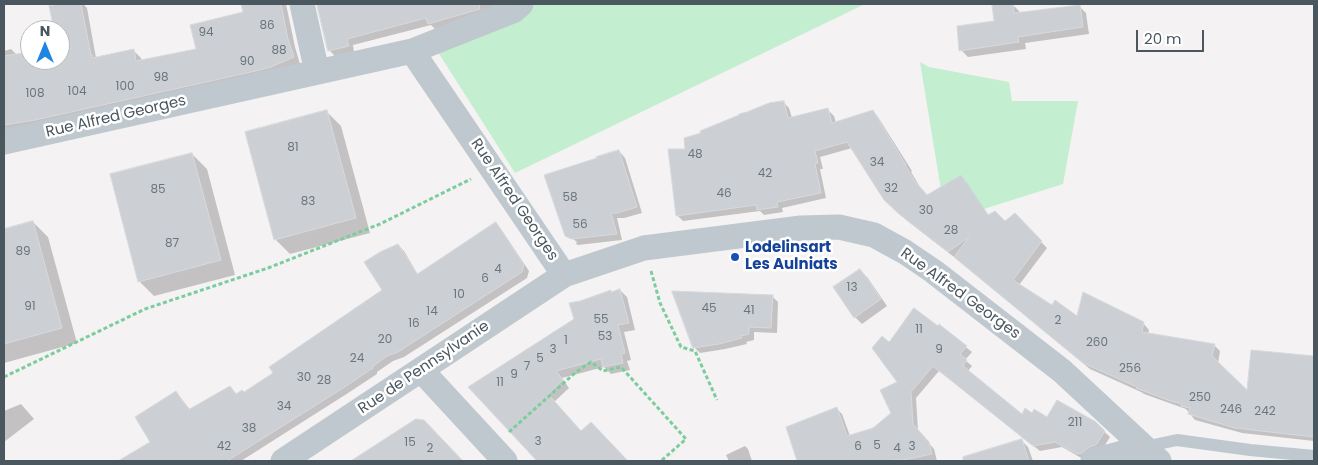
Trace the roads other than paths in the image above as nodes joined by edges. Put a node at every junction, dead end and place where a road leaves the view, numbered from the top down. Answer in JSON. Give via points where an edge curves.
{"nodes":[{"id":1,"x":302,"y":4,"type":"edge"},
{"id":2,"x":521,"y":4,"type":"edge"},
{"id":3,"x":412,"y":51,"type":"junction"},
{"id":4,"x":317,"y":72,"type":"junction"},
{"id":5,"x":4,"y":142,"type":"edge"},
{"id":6,"x":564,"y":275,"type":"junction"},
{"id":7,"x":421,"y":370,"type":"junction"},
{"id":8,"x":498,"y":454,"type":"edge"},
{"id":9,"x":1152,"y":454,"type":"edge"},
{"id":10,"x":1314,"y":456,"type":"edge"},
{"id":11,"x":284,"y":461,"type":"edge"},
{"id":12,"x":1093,"y":461,"type":"edge"}],
"edges":[{"from":1,"to":4,"type":"street"},
{"from":2,"to":3,"type":"street","via":[[513,12]]},
{"from":3,"to":4,"type":"street","name":"Rue Alfred Georges"},
{"from":3,"to":6,"type":"street","name":"Rue Alfred Georges"},
{"from":4,"to":5,"type":"street","name":"Rue Alfred Georges"},
{"from":6,"to":7,"type":"street","name":"Rue de Pennsylvanie"},
{"from":6,"to":9,"type":"street","name":"Rue Alfred Georges","via":[[644,248],[801,228],[839,227],[874,235],[926,266],[1062,371]]},
{"from":7,"to":8,"type":"street"},
{"from":7,"to":11,"type":"street","name":"Rue de Pennsylvanie"},
{"from":9,"to":10,"type":"lane","via":[[1177,440]]},
{"from":9,"to":12,"type":"street"}]}
